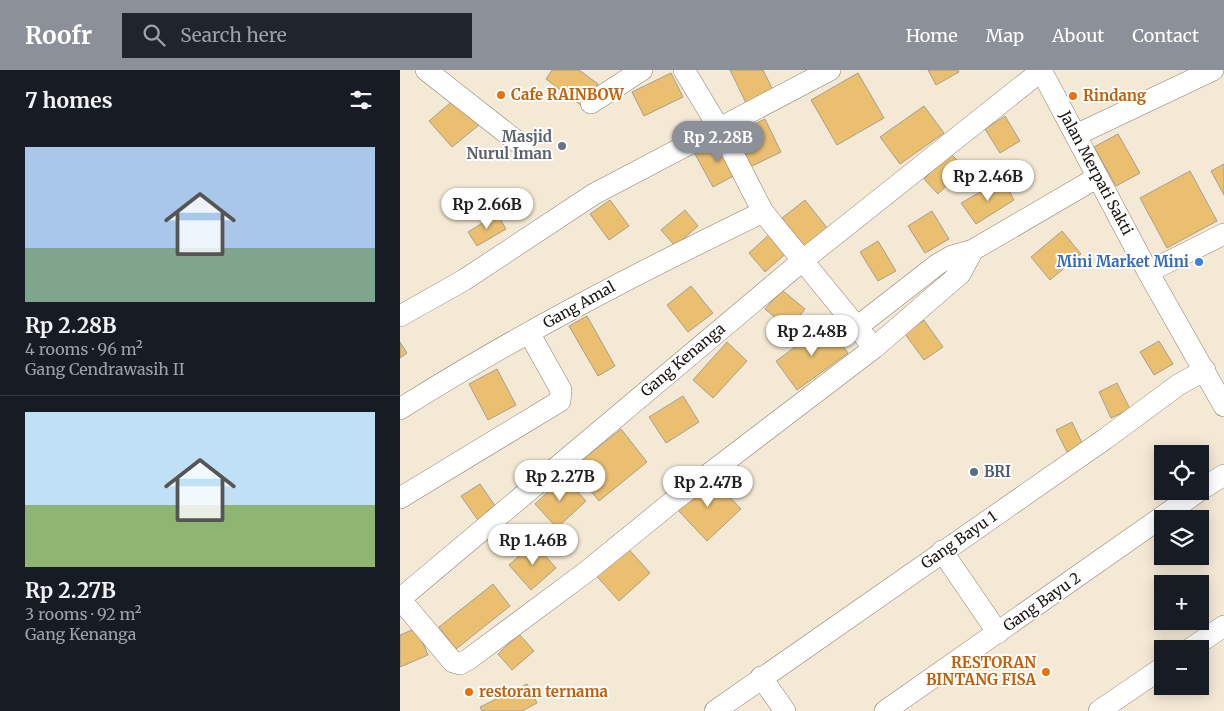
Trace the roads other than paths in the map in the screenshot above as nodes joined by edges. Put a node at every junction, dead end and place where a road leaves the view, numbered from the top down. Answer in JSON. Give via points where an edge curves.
{"nodes":[{"id":1,"x":426,"y":70,"type":"edge"},
{"id":2,"x":642,"y":70,"type":"edge"},
{"id":3,"x":684,"y":70,"type":"edge"},
{"id":4,"x":830,"y":70,"type":"edge"},
{"id":5,"x":1041,"y":70,"type":"edge"},
{"id":6,"x":1213,"y":70,"type":"edge"},
{"id":7,"x":591,"y":103,"type":"dead end"},
{"id":8,"x":719,"y":128,"type":"junction"},
{"id":9,"x":1076,"y":135,"type":"junction"},
{"id":10,"x":524,"y":146,"type":"dead end"},
{"id":11,"x":1098,"y":177,"type":"junction"},
{"id":12,"x":763,"y":212,"type":"junction"},
{"id":13,"x":1224,"y":234,"type":"edge"},
{"id":14,"x":973,"y":250,"type":"junction"},
{"id":15,"x":802,"y":260,"type":"junction"},
{"id":16,"x":1148,"y":272,"type":"junction"},
{"id":17,"x":400,"y":316,"type":"edge"},
{"id":18,"x":857,"y":327,"type":"junction"},
{"id":19,"x":529,"y":332,"type":"junction"},
{"id":20,"x":874,"y":348,"type":"junction"},
{"id":21,"x":1205,"y":370,"type":"junction"},
{"id":22,"x":1221,"y":393,"type":"edge"},
{"id":23,"x":400,"y":409,"type":"edge"},
{"id":24,"x":1224,"y":475,"type":"edge"},
{"id":25,"x":1209,"y":485,"type":"edge"},
{"id":26,"x":400,"y":498,"type":"edge"},
{"id":27,"x":1186,"y":500,"type":"edge"},
{"id":28,"x":942,"y":552,"type":"junction"},
{"id":29,"x":400,"y":599,"type":"edge"},
{"id":30,"x":1224,"y":626,"type":"edge"},
{"id":31,"x":998,"y":633,"type":"junction"},
{"id":32,"x":1203,"y":640,"type":"edge"},
{"id":33,"x":1154,"y":673,"type":"edge"},
{"id":34,"x":761,"y":677,"type":"junction"},
{"id":35,"x":715,"y":711,"type":"edge"},
{"id":36,"x":785,"y":711,"type":"edge"},
{"id":37,"x":885,"y":711,"type":"edge"},
{"id":38,"x":1099,"y":711,"type":"edge"}],
"edges":[{"from":1,"to":10,"type":"street"},
{"from":2,"to":7,"type":"street"},
{"from":3,"to":8,"type":"street"},
{"from":4,"to":8,"type":"street"},
{"from":5,"to":9,"type":"street","name":"Jalan Merpati Sakti"},
{"from":5,"to":15,"type":"street","name":"Gang Kenanga"},
{"from":6,"to":9,"type":"street"},
{"from":8,"to":12,"type":"street"},
{"from":8,"to":17,"type":"street","via":[[594,194],[464,280]]},
{"from":9,"to":11,"type":"street","name":"Jalan Merpati Sakti"},
{"from":11,"to":14,"type":"street"},
{"from":11,"to":16,"type":"street","name":"Jalan Merpati Sakti"},
{"from":12,"to":15,"type":"street"},
{"from":12,"to":19,"type":"street","name":"Gang Amal","via":[[649,267]]},
{"from":13,"to":16,"type":"street"},
{"from":14,"to":18,"type":"street","via":[[938,264]]},
{"from":14,"to":20,"type":"street","via":[[960,274]]},
{"from":15,"to":18,"type":"street"},
{"from":15,"to":29,"type":"street","name":"Gang Kenanga"},
{"from":16,"to":21,"type":"street","name":"Jalan Merpati Sakti"},
{"from":18,"to":20,"type":"street"},
{"from":19,"to":23,"type":"street","name":"Gang Amal"},
{"from":19,"to":26,"type":"street","via":[[561,390],[560,401]]},
{"from":20,"to":29,"type":"street","via":[[586,572],[460,664],[453,662]]},
{"from":21,"to":22,"type":"street","name":"Jalan Merpati Sakti"},
{"from":21,"to":28,"type":"street","name":"Gang Bayu 1","via":[[1178,385]]},
{"from":24,"to":25,"type":"street","name":"Gang Bayu 2"},
{"from":27,"to":31,"type":"street","name":"Gang Bayu 2"},
{"from":28,"to":31,"type":"street"},
{"from":28,"to":34,"type":"street","name":"Gang Bayu 1"},
{"from":30,"to":32,"type":"street"},
{"from":31,"to":37,"type":"street","name":"Gang Bayu 2"},
{"from":33,"to":38,"type":"street"},
{"from":34,"to":35,"type":"street","name":"Gang Bayu 1"},
{"from":34,"to":36,"type":"street"}]}
